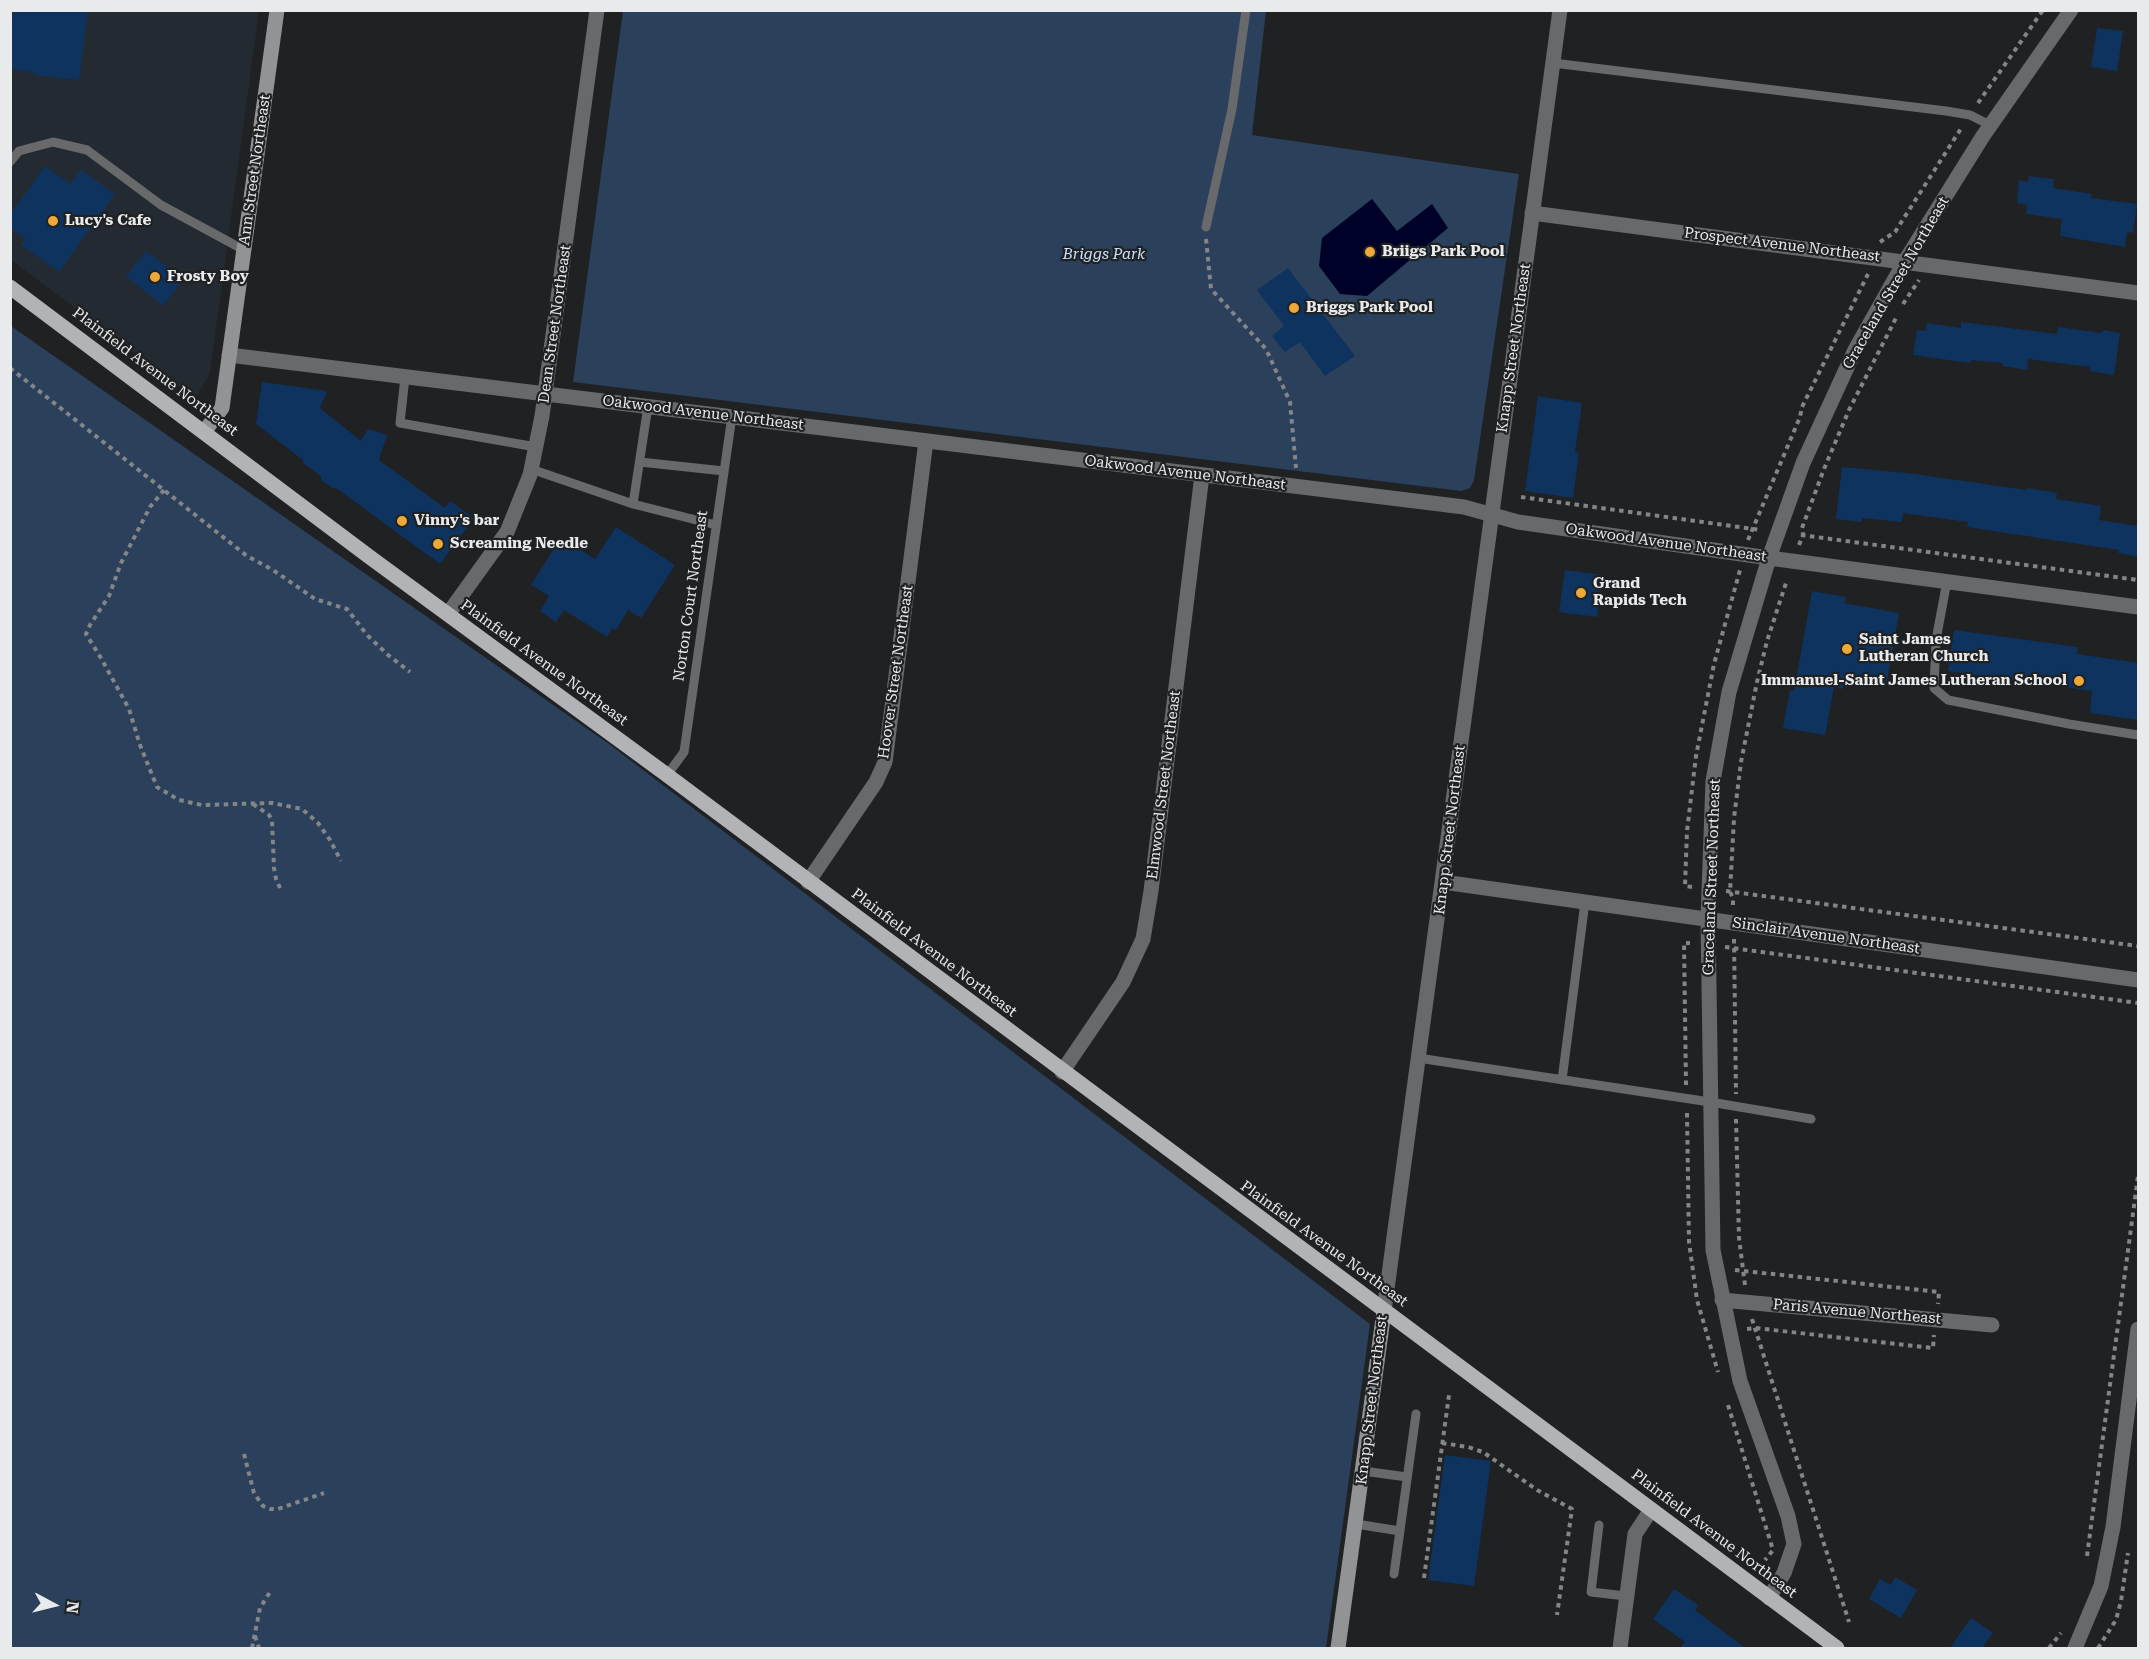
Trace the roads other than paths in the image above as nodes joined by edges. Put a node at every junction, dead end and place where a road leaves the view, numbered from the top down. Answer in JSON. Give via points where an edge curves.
{"nodes":[{"id":1,"x":277,"y":10,"type":"edge"},
{"id":2,"x":597,"y":10,"type":"edge"},
{"id":3,"x":1246,"y":10,"type":"edge"},
{"id":4,"x":1560,"y":10,"type":"edge"},
{"id":5,"x":2070,"y":10,"type":"edge"},
{"id":6,"x":1553,"y":63,"type":"junction"},
{"id":7,"x":1990,"y":125,"type":"junction"},
{"id":8,"x":10,"y":162,"type":"edge"},
{"id":9,"x":1532,"y":213,"type":"junction"},
{"id":10,"x":1206,"y":227,"type":"road end"},
{"id":11,"x":244,"y":250,"type":"junction"},
{"id":12,"x":1905,"y":261,"type":"junction"},
{"id":13,"x":10,"y":286,"type":"edge"},
{"id":14,"x":2139,"y":293,"type":"edge"},
{"id":15,"x":229,"y":355,"type":"junction"},
{"id":16,"x":405,"y":377,"type":"junction"},
{"id":17,"x":545,"y":394,"type":"junction"},
{"id":18,"x":648,"y":406,"type":"junction"},
{"id":19,"x":732,"y":416,"type":"junction"},
{"id":20,"x":204,"y":432,"type":"junction"},
{"id":21,"x":926,"y":441,"type":"junction"},
{"id":22,"x":536,"y":447,"type":"junction"},
{"id":23,"x":640,"y":462,"type":"junction"},
{"id":24,"x":531,"y":469,"type":"junction"},
{"id":25,"x":724,"y":471,"type":"junction"},
{"id":26,"x":1202,"y":475,"type":"junction"},
{"id":27,"x":633,"y":504,"type":"junction"},
{"id":28,"x":1491,"y":515,"type":"junction"},
{"id":29,"x":716,"y":525,"type":"junction"},
{"id":30,"x":1769,"y":558,"type":"junction"},
{"id":31,"x":1947,"y":581,"type":"junction"},
{"id":32,"x":2139,"y":607,"type":"edge"},
{"id":33,"x":448,"y":614,"type":"junction"},
{"id":34,"x":2139,"y":735,"type":"edge"},
{"id":35,"x":667,"y":775,"type":"junction"},
{"id":36,"x":808,"y":882,"type":"junction"},
{"id":37,"x":1443,"y":882,"type":"junction"},
{"id":38,"x":1585,"y":902,"type":"junction"},
{"id":39,"x":1708,"y":919,"type":"junction"},
{"id":40,"x":2139,"y":980,"type":"edge"},
{"id":41,"x":1418,"y":1058,"type":"junction"},
{"id":42,"x":1062,"y":1072,"type":"junction"},
{"id":43,"x":1562,"y":1080,"type":"junction"},
{"id":44,"x":1710,"y":1102,"type":"junction"},
{"id":45,"x":1811,"y":1119,"type":"dead end"},
{"id":46,"x":1722,"y":1300,"type":"junction"},
{"id":47,"x":1384,"y":1311,"type":"junction"},
{"id":48,"x":1992,"y":1325,"type":"dead end"},
{"id":49,"x":2139,"y":1329,"type":"edge"},
{"id":50,"x":1416,"y":1414,"type":"dead end"},
{"id":51,"x":1363,"y":1471,"type":"junction"},
{"id":52,"x":1407,"y":1477,"type":"junction"},
{"id":53,"x":1652,"y":1510,"type":"junction"},
{"id":54,"x":1356,"y":1524,"type":"junction"},
{"id":55,"x":1599,"y":1525,"type":"dead end"},
{"id":56,"x":1400,"y":1531,"type":"junction"},
{"id":57,"x":1394,"y":1574,"type":"dead end"},
{"id":58,"x":1626,"y":1596,"type":"junction"},
{"id":59,"x":1769,"y":1598,"type":"junction"},
{"id":60,"x":1338,"y":1648,"type":"edge"},
{"id":61,"x":1620,"y":1648,"type":"edge"},
{"id":62,"x":1837,"y":1648,"type":"edge"},
{"id":63,"x":2075,"y":1648,"type":"edge"}],
"edges":[{"from":1,"to":11,"type":"main road","name":"Ann Street Northeast"},
{"from":2,"to":17,"type":"street","name":"Dean Street Northeast"},
{"from":3,"to":10,"type":"lane","via":[[1232,109]]},
{"from":4,"to":6,"type":"street","name":"Knapp Street Northeast"},
{"from":5,"to":7,"type":"street","name":"Graceland Street Northeast"},
{"from":6,"to":7,"type":"lane","via":[[1946,111],[1970,115]]},
{"from":6,"to":9,"type":"street","name":"Knapp Street Northeast"},
{"from":7,"to":12,"type":"street","name":"Graceland Street Northeast"},
{"from":8,"to":11,"type":"lane","via":[[19,151],[53,142],[87,150],[161,205]]},
{"from":9,"to":12,"type":"street","name":"Prospect Avenue Northeast"},
{"from":9,"to":28,"type":"street","name":"Knapp Street Northeast"},
{"from":11,"to":15,"type":"main road","name":"Ann Street Northeast"},
{"from":12,"to":14,"type":"street","name":"Prospect Avenue Northeast"},
{"from":12,"to":30,"type":"street","name":"Graceland Street Northeast","via":[[1855,350],[1803,463]]},
{"from":13,"to":20,"type":"main road","name":"Plainfield Avenue Northeast"},
{"from":15,"to":16,"type":"street","name":"Oakwood Avenue Northeast"},
{"from":15,"to":20,"type":"main road","name":"Ann Street Northeast","via":[[222,408]]},
{"from":16,"to":17,"type":"street","name":"Oakwood Avenue Northeast"},
{"from":16,"to":22,"type":"lane","via":[[400,423]]},
{"from":17,"to":18,"type":"street","name":"Oakwood Avenue Northeast"},
{"from":17,"to":22,"type":"street","name":"Dean Street Northeast"},
{"from":18,"to":19,"type":"street","name":"Oakwood Avenue Northeast"},
{"from":18,"to":23,"type":"lane"},
{"from":19,"to":21,"type":"street","name":"Oakwood Avenue Northeast"},
{"from":19,"to":25,"type":"lane","name":"Norton Court Northeast"},
{"from":20,"to":33,"type":"main road","name":"Plainfield Avenue Northeast"},
{"from":21,"to":26,"type":"street","name":"Oakwood Avenue Northeast"},
{"from":21,"to":36,"type":"street","name":"Hoover Street Northeast","via":[[885,762],[876,782]]},
{"from":22,"to":24,"type":"street","name":"Dean Street Northeast"},
{"from":23,"to":25,"type":"lane"},
{"from":23,"to":27,"type":"lane"},
{"from":24,"to":27,"type":"lane"},
{"from":24,"to":33,"type":"street","name":"Dean Street Northeast","via":[[507,532]]},
{"from":25,"to":29,"type":"lane","name":"Norton Court Northeast"},
{"from":26,"to":28,"type":"street","name":"Oakwood Avenue Northeast","via":[[1464,507]]},
{"from":26,"to":42,"type":"street","name":"Elmwood Street Northeast","via":[[1143,939],[1123,982]]},
{"from":27,"to":29,"type":"lane"},
{"from":28,"to":30,"type":"street","name":"Oakwood Avenue Northeast"},
{"from":28,"to":37,"type":"street","name":"Knapp Street Northeast"},
{"from":29,"to":35,"type":"lane","name":"Norton Court Northeast","via":[[684,752]]},
{"from":30,"to":31,"type":"street","name":"Oakwood Avenue Northeast"},
{"from":30,"to":39,"type":"street","name":"Graceland Street Northeast","via":[[1729,692],[1713,781]]},
{"from":31,"to":32,"type":"street","name":"Oakwood Avenue Northeast"},
{"from":31,"to":34,"type":"lane","via":[[1935,640],[1934,688],[1947,700]]},
{"from":33,"to":35,"type":"main road","name":"Plainfield Avenue Northeast"},
{"from":35,"to":36,"type":"main road","name":"Plainfield Avenue Northeast"},
{"from":36,"to":42,"type":"main road","name":"Plainfield Avenue Northeast"},
{"from":37,"to":38,"type":"street","name":"Sinclair Avenue Northeast"},
{"from":37,"to":41,"type":"street","name":"Knapp Street Northeast"},
{"from":38,"to":39,"type":"street","name":"Sinclair Avenue Northeast"},
{"from":38,"to":43,"type":"lane"},
{"from":39,"to":40,"type":"street","name":"Sinclair Avenue Northeast"},
{"from":39,"to":44,"type":"street","name":"Graceland Street Northeast"},
{"from":41,"to":43,"type":"lane"},
{"from":41,"to":47,"type":"street","name":"Knapp Street Northeast"},
{"from":42,"to":47,"type":"main road","name":"Plainfield Avenue Northeast"},
{"from":43,"to":44,"type":"lane"},
{"from":44,"to":45,"type":"lane"},
{"from":44,"to":46,"type":"street","name":"Graceland Street Northeast","via":[[1713,1250]]},
{"from":46,"to":48,"type":"street","name":"Paris Avenue Northeast"},
{"from":46,"to":59,"type":"street","name":"Graceland Street Northeast","via":[[1740,1381],[1788,1516],[1794,1544],[1784,1573]]},
{"from":47,"to":51,"type":"main road","name":"Knapp Street Northeast"},
{"from":47,"to":53,"type":"main road","name":"Plainfield Avenue Northeast"},
{"from":49,"to":63,"type":"street","via":[[2113,1527],[2101,1586]]},
{"from":50,"to":52,"type":"lane"},
{"from":51,"to":52,"type":"lane"},
{"from":51,"to":54,"type":"main road","name":"Knapp Street Northeast"},
{"from":52,"to":56,"type":"lane"},
{"from":53,"to":58,"type":"street","via":[[1635,1534]]},
{"from":53,"to":59,"type":"main road","name":"Plainfield Avenue Northeast"},
{"from":54,"to":56,"type":"lane"},
{"from":54,"to":60,"type":"main road","name":"Knapp Street Northeast"},
{"from":55,"to":58,"type":"lane","via":[[1591,1592]]},
{"from":56,"to":57,"type":"lane"},
{"from":58,"to":61,"type":"street"},
{"from":59,"to":62,"type":"main road","name":"Plainfield Avenue Northeast"}]}
